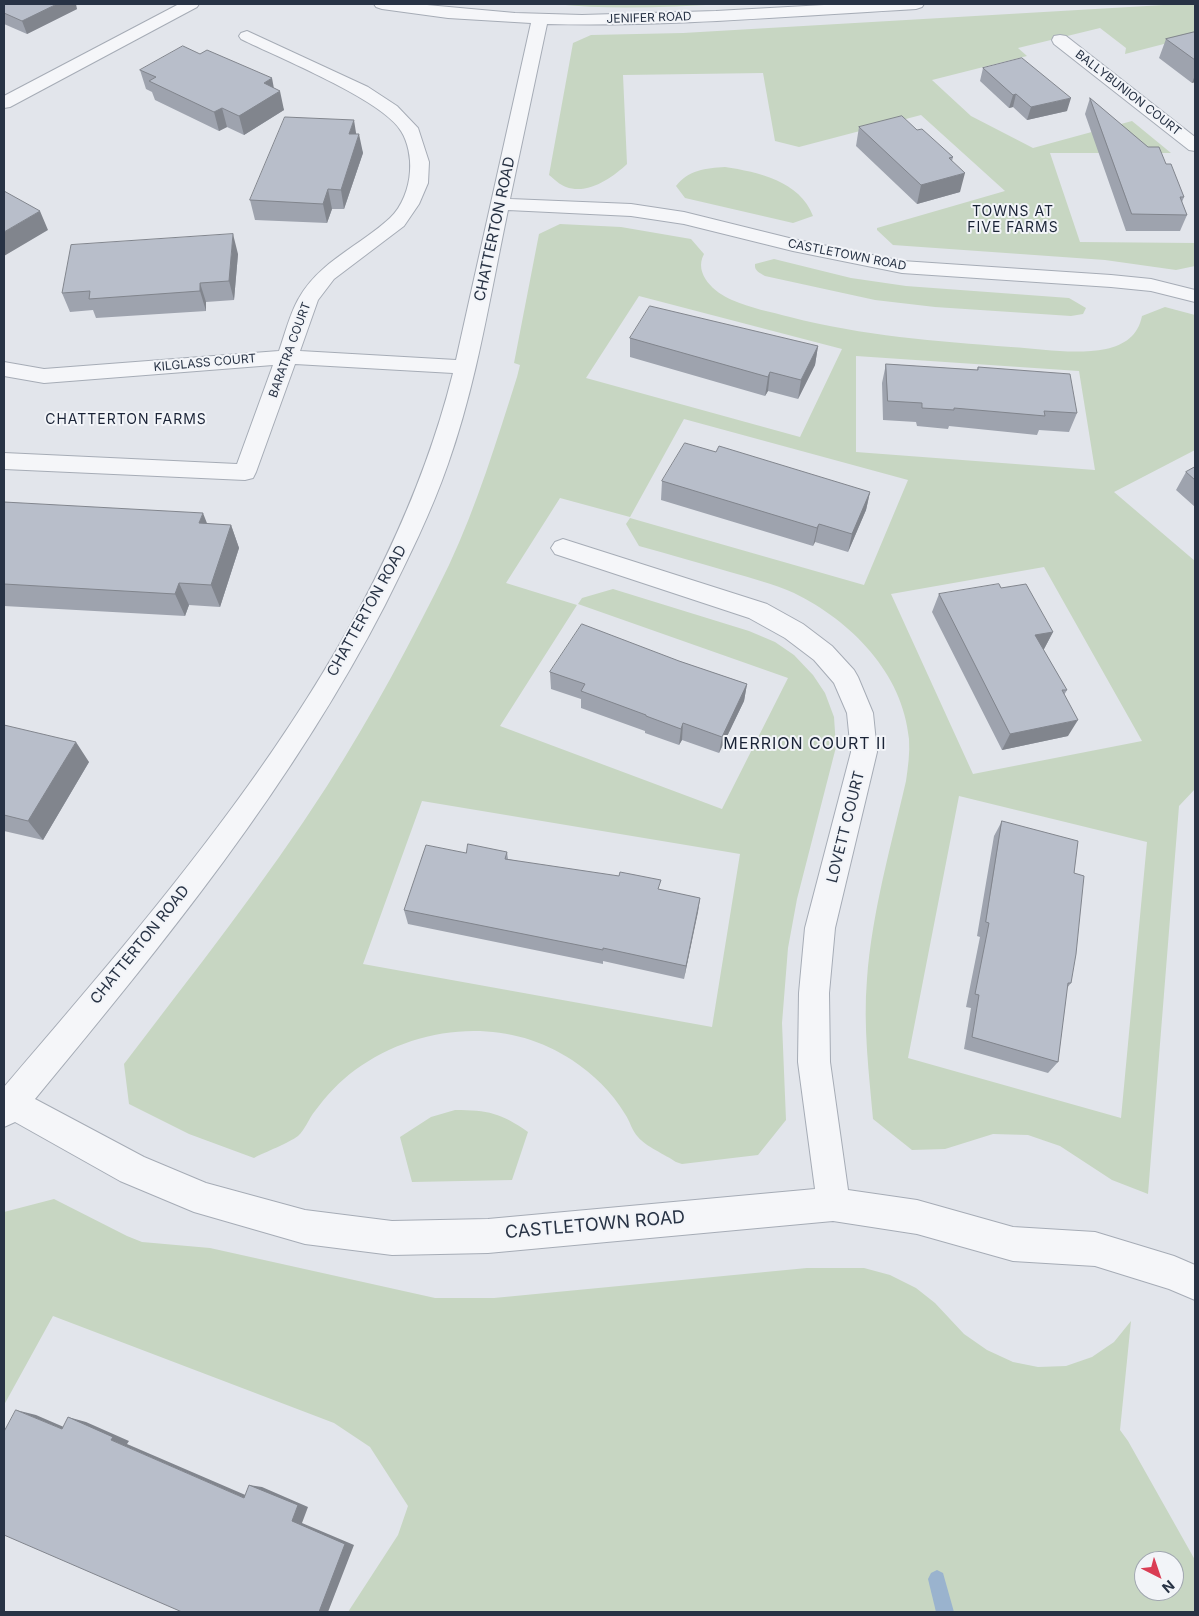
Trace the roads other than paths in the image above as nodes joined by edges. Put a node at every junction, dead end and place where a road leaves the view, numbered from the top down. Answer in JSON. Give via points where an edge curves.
{"nodes":[{"id":1,"x":192,"y":4,"type":"edge"},
{"id":2,"x":382,"y":4,"type":"edge"},
{"id":3,"x":916,"y":4,"type":"edge"},
{"id":4,"x":540,"y":19,"type":"junction"},
{"id":5,"x":247,"y":36,"type":"dead end"},
{"id":6,"x":1060,"y":40,"type":"dead end"},
{"id":7,"x":4,"y":103,"type":"edge"},
{"id":8,"x":1195,"y":146,"type":"edge"},
{"id":9,"x":500,"y":204,"type":"junction"},
{"id":10,"x":1195,"y":296,"type":"edge"},
{"id":11,"x":287,"y":356,"type":"junction"},
{"id":12,"x":466,"y":367,"type":"junction"},
{"id":13,"x":4,"y":369,"type":"edge"},
{"id":14,"x":4,"y":461,"type":"edge"},
{"id":15,"x":562,"y":548,"type":"dead end"},
{"id":16,"x":7,"y":1107,"type":"edge"},
{"id":17,"x":833,"y":1204,"type":"junction"},
{"id":18,"x":1195,"y":1283,"type":"edge"}],
"edges":[{"from":1,"to":7,"type":"street"},
{"from":2,"to":4,"type":"street","name":"JENIFER ROAD"},
{"from":3,"to":4,"type":"street","name":"JENIFER ROAD","via":[[664,18]]},
{"from":4,"to":9,"type":"street","name":"CHATTERTON ROAD"},
{"from":5,"to":11,"type":"street","name":"BARATRA COURT","via":[[362,91],[391,110],[409,128],[420,162],[419,183],[410,204],[397,222],[328,275],[308,299]]},
{"from":6,"to":8,"type":"street","name":"BALLYBUNION COURT"},
{"from":9,"to":10,"type":"street","name":"CASTLETOWN ROAD","via":[[631,210],[684,218],[902,267],[1152,285]]},
{"from":9,"to":12,"type":"street","name":"CHATTERTON ROAD"},
{"from":11,"to":12,"type":"street","name":"KILGLASS COURT"},
{"from":11,"to":13,"type":"street","name":"KILGLASS COURT","via":[[44,376],[18,374]]},
{"from":11,"to":14,"type":"street","name":"BARATRA COURT","via":[[245,472]]},
{"from":12,"to":16,"type":"street","name":"CHATTERTON ROAD","via":[[436,466],[399,556],[346,654],[274,769],[173,905]]},
{"from":15,"to":17,"type":"street","name":"LOVETT COURT","via":[[758,611],[794,630],[823,653],[845,677],[860,713],[864,752],[820,928],[814,993],[814,1062]]},
{"from":16,"to":17,"type":"street","name":"CASTLETOWN ROAD","via":[[132,1169],[206,1200],[306,1227],[392,1238],[488,1236]]},
{"from":17,"to":18,"type":"street","name":"CASTLETOWN ROAD","via":[[917,1217],[1013,1244],[1095,1249],[1174,1273]]}]}
